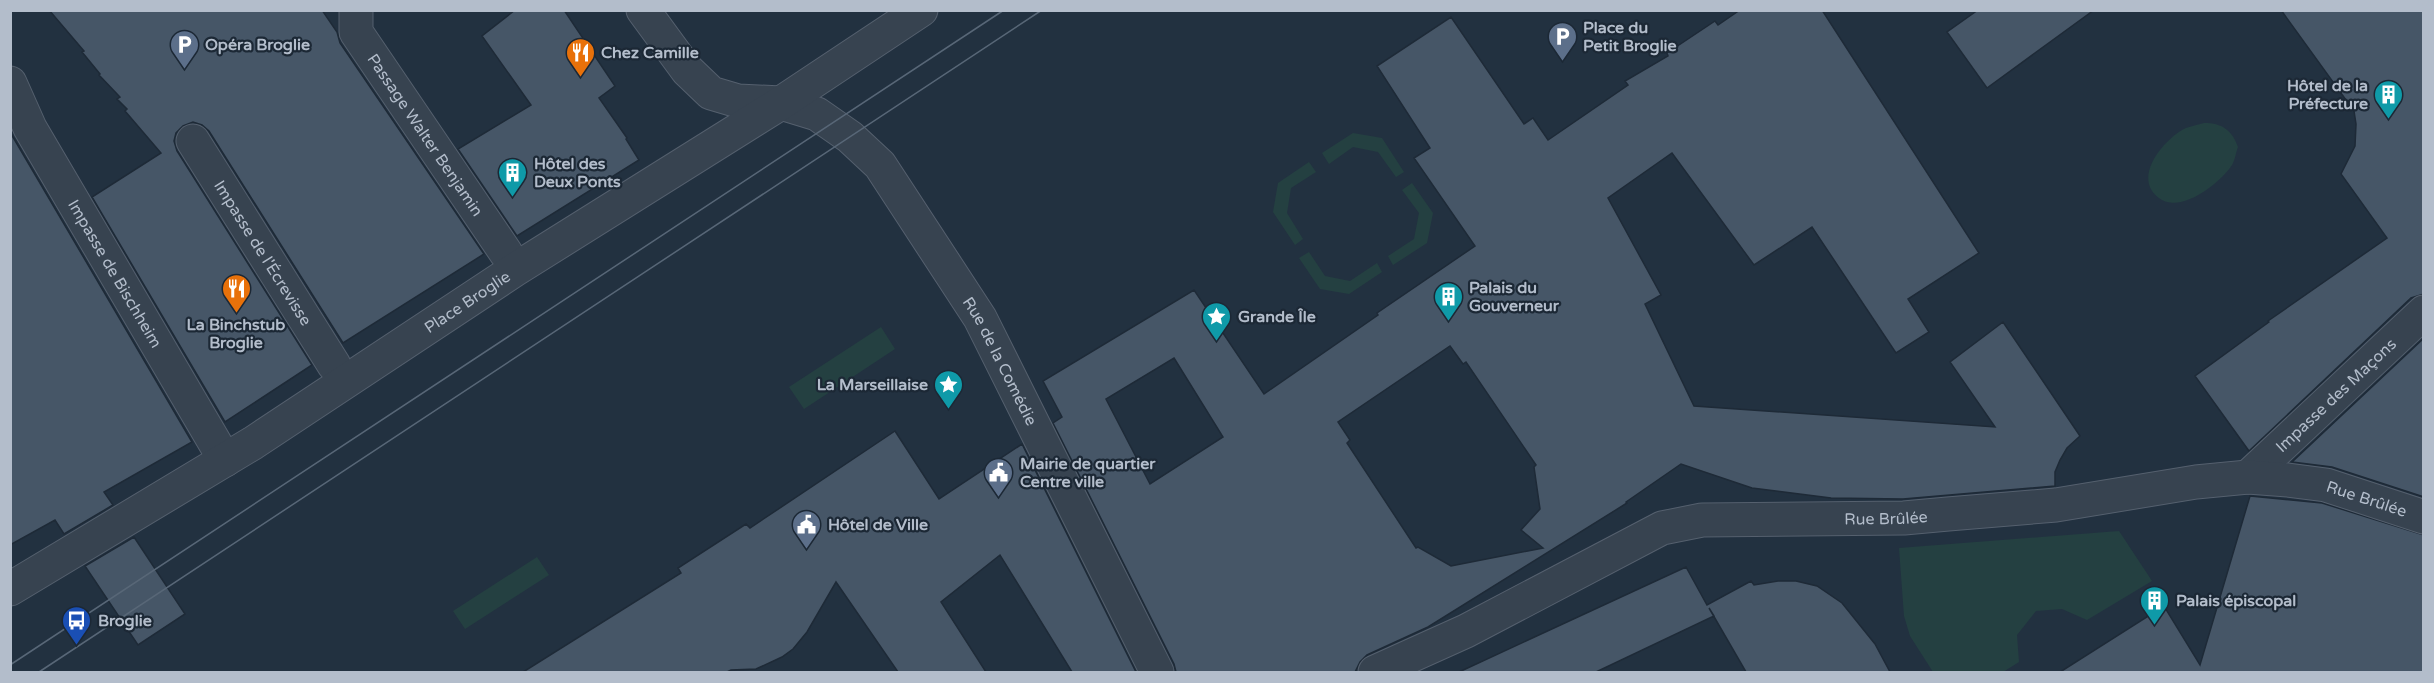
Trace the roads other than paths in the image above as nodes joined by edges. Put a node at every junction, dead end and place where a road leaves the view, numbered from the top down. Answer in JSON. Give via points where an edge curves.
{"nodes":[{"id":1,"x":643,"y":10,"type":"edge"},
{"id":2,"x":921,"y":10,"type":"edge"},
{"id":3,"x":356,"y":11,"type":"edge"},
{"id":4,"x":10,"y":83,"type":"edge"},
{"id":5,"x":781,"y":103,"type":"junction"},
{"id":6,"x":193,"y":141,"type":"dead end"},
{"id":7,"x":506,"y":253,"type":"dead end"},
{"id":8,"x":2424,"y":312,"type":"edge"},
{"id":9,"x":334,"y":365,"type":"dead end"},
{"id":10,"x":225,"y":460,"type":"junction"},
{"id":11,"x":2248,"y":477,"type":"junction"},
{"id":12,"x":2424,"y":518,"type":"edge"},
{"id":13,"x":10,"y":589,"type":"edge"},
{"id":14,"x":1157,"y":672,"type":"edge"},
{"id":15,"x":1375,"y":672,"type":"edge"}],
"edges":[{"from":1,"to":5,"type":"street","name":"Rue de la Comédie","via":[[687,70],[711,93],[738,101]]},
{"from":2,"to":5,"type":"street","name":"Place Broglie"},
{"from":3,"to":7,"type":"street","name":"Passage Walter Benjamin","via":[[356,32]]},
{"from":4,"to":10,"type":"street","name":"Impasse de Bischheim","via":[[30,128]]},
{"from":5,"to":10,"type":"street","name":"Place Broglie","via":[[516,269]]},
{"from":5,"to":14,"type":"street","name":"Rue de la Comédie","via":[[817,114],[880,165],[980,318]]},
{"from":6,"to":9,"type":"street","name":"Impasse de l'Écrevisse"},
{"from":8,"to":11,"type":"street","name":"Impasse des Maçons"},
{"from":10,"to":13,"type":"street","name":"Place Broglie"},
{"from":11,"to":12,"type":"street","name":"Rue Brûlée","via":[[2326,485]]},
{"from":11,"to":15,"type":"street","name":"Rue Brûlée","via":[[2056,505],[1959,514],[1702,520],[1662,528],[1477,625]]}]}
